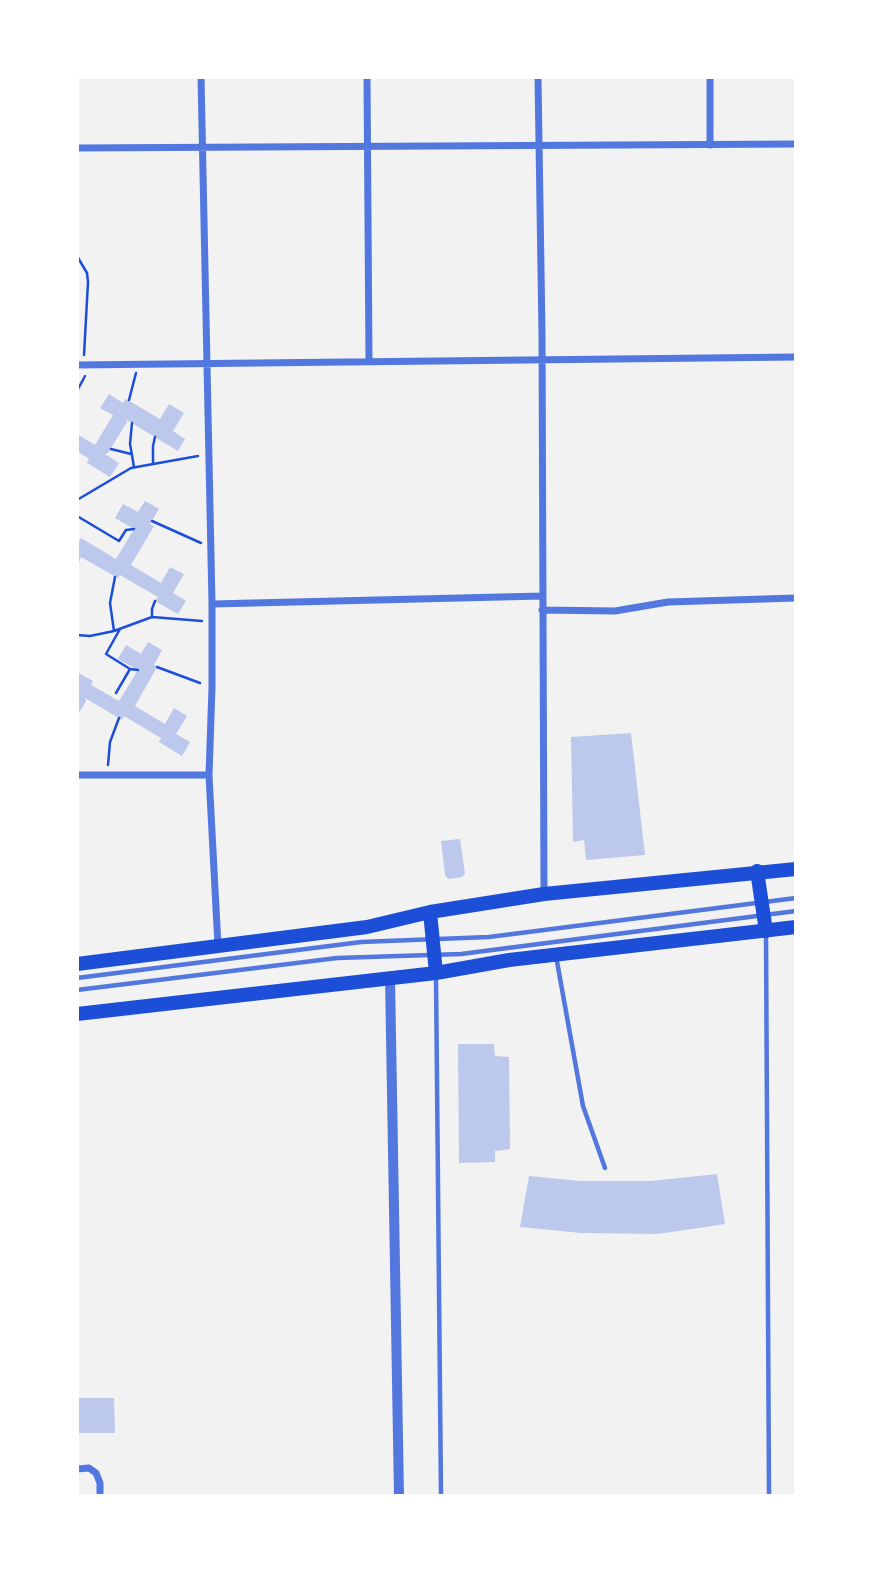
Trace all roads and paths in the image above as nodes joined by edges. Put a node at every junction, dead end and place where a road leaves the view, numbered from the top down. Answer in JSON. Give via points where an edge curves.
{"nodes":[{"id":1,"x":201,"y":77,"type":"edge"},
{"id":2,"x":367,"y":77,"type":"edge"},
{"id":3,"x":538,"y":77,"type":"edge"},
{"id":4,"x":710,"y":77,"type":"edge"},
{"id":5,"x":796,"y":144,"type":"edge"},
{"id":6,"x":710,"y":145,"type":"junction"},
{"id":7,"x":538,"y":146,"type":"junction"},
{"id":8,"x":202,"y":147,"type":"junction"},
{"id":9,"x":368,"y":147,"type":"junction"},
{"id":10,"x":77,"y":148,"type":"edge"},
{"id":11,"x":77,"y":256,"type":"edge"},
{"id":12,"x":796,"y":357,"type":"edge"},
{"id":13,"x":542,"y":359,"type":"junction"},
{"id":14,"x":369,"y":361,"type":"junction"},
{"id":15,"x":207,"y":364,"type":"junction"},
{"id":16,"x":84,"y":365,"type":"edge"},
{"id":17,"x":138,"y":365,"type":"junction"},
{"id":18,"x":77,"y":391,"type":"edge"},
{"id":19,"x":129,"y":400,"type":"dead end"},
{"id":20,"x":132,"y":423,"type":"dead end"},
{"id":21,"x":155,"y":437,"type":"dead end"},
{"id":22,"x":111,"y":449,"type":"dead end"},
{"id":23,"x":131,"y":454,"type":"junction"},
{"id":24,"x":209,"y":455,"type":"junction"},
{"id":25,"x":153,"y":463,"type":"junction"},
{"id":26,"x":134,"y":467,"type":"junction"},
{"id":27,"x":77,"y":500,"type":"edge"},
{"id":28,"x":77,"y":516,"type":"edge"},
{"id":29,"x":152,"y":521,"type":"dead end"},
{"id":30,"x":134,"y":529,"type":"dead end"},
{"id":31,"x":211,"y":547,"type":"junction"},
{"id":32,"x":116,"y":577,"type":"dead end"},
{"id":33,"x":542,"y":596,"type":"junction"},
{"id":34,"x":796,"y":598,"type":"edge"},
{"id":35,"x":155,"y":601,"type":"dead end"},
{"id":36,"x":212,"y":604,"type":"junction"},
{"id":37,"x":542,"y":610,"type":"junction"},
{"id":38,"x":152,"y":617,"type":"junction"},
{"id":39,"x":212,"y":622,"type":"junction"},
{"id":40,"x":120,"y":629,"type":"junction"},
{"id":41,"x":114,"y":631,"type":"junction"},
{"id":42,"x":77,"y":635,"type":"edge"},
{"id":43,"x":157,"y":667,"type":"dead end"},
{"id":44,"x":130,"y":669,"type":"junction"},
{"id":45,"x":138,"y":670,"type":"dead end"},
{"id":46,"x":212,"y":687,"type":"junction"},
{"id":47,"x":116,"y":693,"type":"dead end"},
{"id":48,"x":119,"y":718,"type":"dead end"},
{"id":49,"x":77,"y":775,"type":"edge"},
{"id":50,"x":108,"y":775,"type":"junction"},
{"id":51,"x":208,"y":775,"type":"junction"},
{"id":52,"x":796,"y":869,"type":"edge"},
{"id":53,"x":757,"y":871,"type":"junction"},
{"id":54,"x":544,"y":894,"type":"junction"},
{"id":55,"x":796,"y":898,"type":"edge"},
{"id":56,"x":763,"y":908,"type":"junction"},
{"id":57,"x":796,"y":911,"type":"edge"},
{"id":58,"x":430,"y":912,"type":"junction"},
{"id":59,"x":796,"y":927,"type":"edge"},
{"id":60,"x":766,"y":931,"type":"junction"},
{"id":61,"x":433,"y":939,"type":"junction"},
{"id":62,"x":218,"y":947,"type":"junction"},
{"id":63,"x":434,"y":954,"type":"junction"},
{"id":64,"x":556,"y":955,"type":"junction"},
{"id":65,"x":77,"y":964,"type":"edge"},
{"id":66,"x":436,"y":973,"type":"junction"},
{"id":67,"x":77,"y":978,"type":"edge"},
{"id":68,"x":390,"y":978,"type":"junction"},
{"id":69,"x":77,"y":990,"type":"edge"},
{"id":70,"x":77,"y":1014,"type":"edge"},
{"id":71,"x":605,"y":1168,"type":"dead end"},
{"id":72,"x":77,"y":1469,"type":"edge"},
{"id":73,"x":100,"y":1496,"type":"edge"},
{"id":74,"x":399,"y":1496,"type":"edge"},
{"id":75,"x":441,"y":1496,"type":"edge"},
{"id":76,"x":769,"y":1496,"type":"edge"}],
"edges":[{"from":1,"to":8,"type":"street"},
{"from":2,"to":9,"type":"street"},
{"from":3,"to":7,"type":"street"},
{"from":4,"to":6,"type":"street"},
{"from":5,"to":6,"type":"street"},
{"from":6,"to":7,"type":"street"},
{"from":7,"to":9,"type":"street"},
{"from":7,"to":13,"type":"street"},
{"from":8,"to":9,"type":"street"},
{"from":8,"to":10,"type":"street"},
{"from":8,"to":15,"type":"street"},
{"from":9,"to":14,"type":"street"},
{"from":11,"to":16,"type":"path","via":[[89,282]]},
{"from":12,"to":13,"type":"street"},
{"from":13,"to":14,"type":"street"},
{"from":13,"to":33,"type":"street"},
{"from":14,"to":15,"type":"street"},
{"from":15,"to":17,"type":"street"},
{"from":15,"to":24,"type":"street"},
{"from":16,"to":17,"type":"street"},
{"from":16,"to":18,"type":"path"},
{"from":17,"to":19,"type":"path"},
{"from":20,"to":23,"type":"path"},
{"from":21,"to":25,"type":"path"},
{"from":22,"to":23,"type":"path"},
{"from":23,"to":26,"type":"path"},
{"from":24,"to":25,"type":"path"},
{"from":24,"to":31,"type":"street"},
{"from":25,"to":26,"type":"path"},
{"from":26,"to":27,"type":"path"},
{"from":28,"to":30,"type":"path","via":[[119,541],[126,530]]},
{"from":29,"to":31,"type":"path"},
{"from":31,"to":36,"type":"street"},
{"from":32,"to":41,"type":"path","via":[[110,603]]},
{"from":33,"to":36,"type":"street"},
{"from":33,"to":37,"type":"street"},
{"from":34,"to":37,"type":"street","via":[[668,602],[615,611]]},
{"from":35,"to":38,"type":"path"},
{"from":36,"to":39,"type":"street"},
{"from":37,"to":54,"type":"street"},
{"from":38,"to":39,"type":"path"},
{"from":38,"to":40,"type":"path"},
{"from":39,"to":46,"type":"street"},
{"from":40,"to":41,"type":"path"},
{"from":40,"to":44,"type":"path","via":[[106,654]]},
{"from":41,"to":42,"type":"path"},
{"from":43,"to":46,"type":"path"},
{"from":44,"to":45,"type":"path"},
{"from":44,"to":47,"type":"path"},
{"from":46,"to":51,"type":"street"},
{"from":48,"to":50,"type":"path","via":[[108,751]]},
{"from":49,"to":50,"type":"street"},
{"from":50,"to":51,"type":"street"},
{"from":51,"to":62,"type":"street"},
{"from":52,"to":53,"type":"main road"},
{"from":53,"to":54,"type":"main road"},
{"from":53,"to":56,"type":"main road"},
{"from":54,"to":58,"type":"main road"},
{"from":55,"to":56,"type":"lane"},
{"from":56,"to":57,"type":"lane"},
{"from":56,"to":60,"type":"main road"},
{"from":56,"to":61,"type":"lane"},
{"from":56,"to":63,"type":"lane","via":[[461,954]]},
{"from":58,"to":61,"type":"main road"},
{"from":58,"to":62,"type":"main road","via":[[367,927]]},
{"from":59,"to":60,"type":"main road"},
{"from":60,"to":64,"type":"main road"},
{"from":60,"to":76,"type":"lane"},
{"from":61,"to":63,"type":"main road"},
{"from":61,"to":67,"type":"lane","via":[[361,942]]},
{"from":62,"to":65,"type":"main road"},
{"from":63,"to":66,"type":"main road"},
{"from":63,"to":69,"type":"lane","via":[[337,958]]},
{"from":64,"to":66,"type":"main road"},
{"from":64,"to":71,"type":"lane","via":[[583,1106]]},
{"from":66,"to":68,"type":"main road"},
{"from":66,"to":75,"type":"lane"},
{"from":68,"to":70,"type":"main road"},
{"from":68,"to":74,"type":"street"},
{"from":72,"to":73,"type":"street","via":[[96,1473]]}]}
